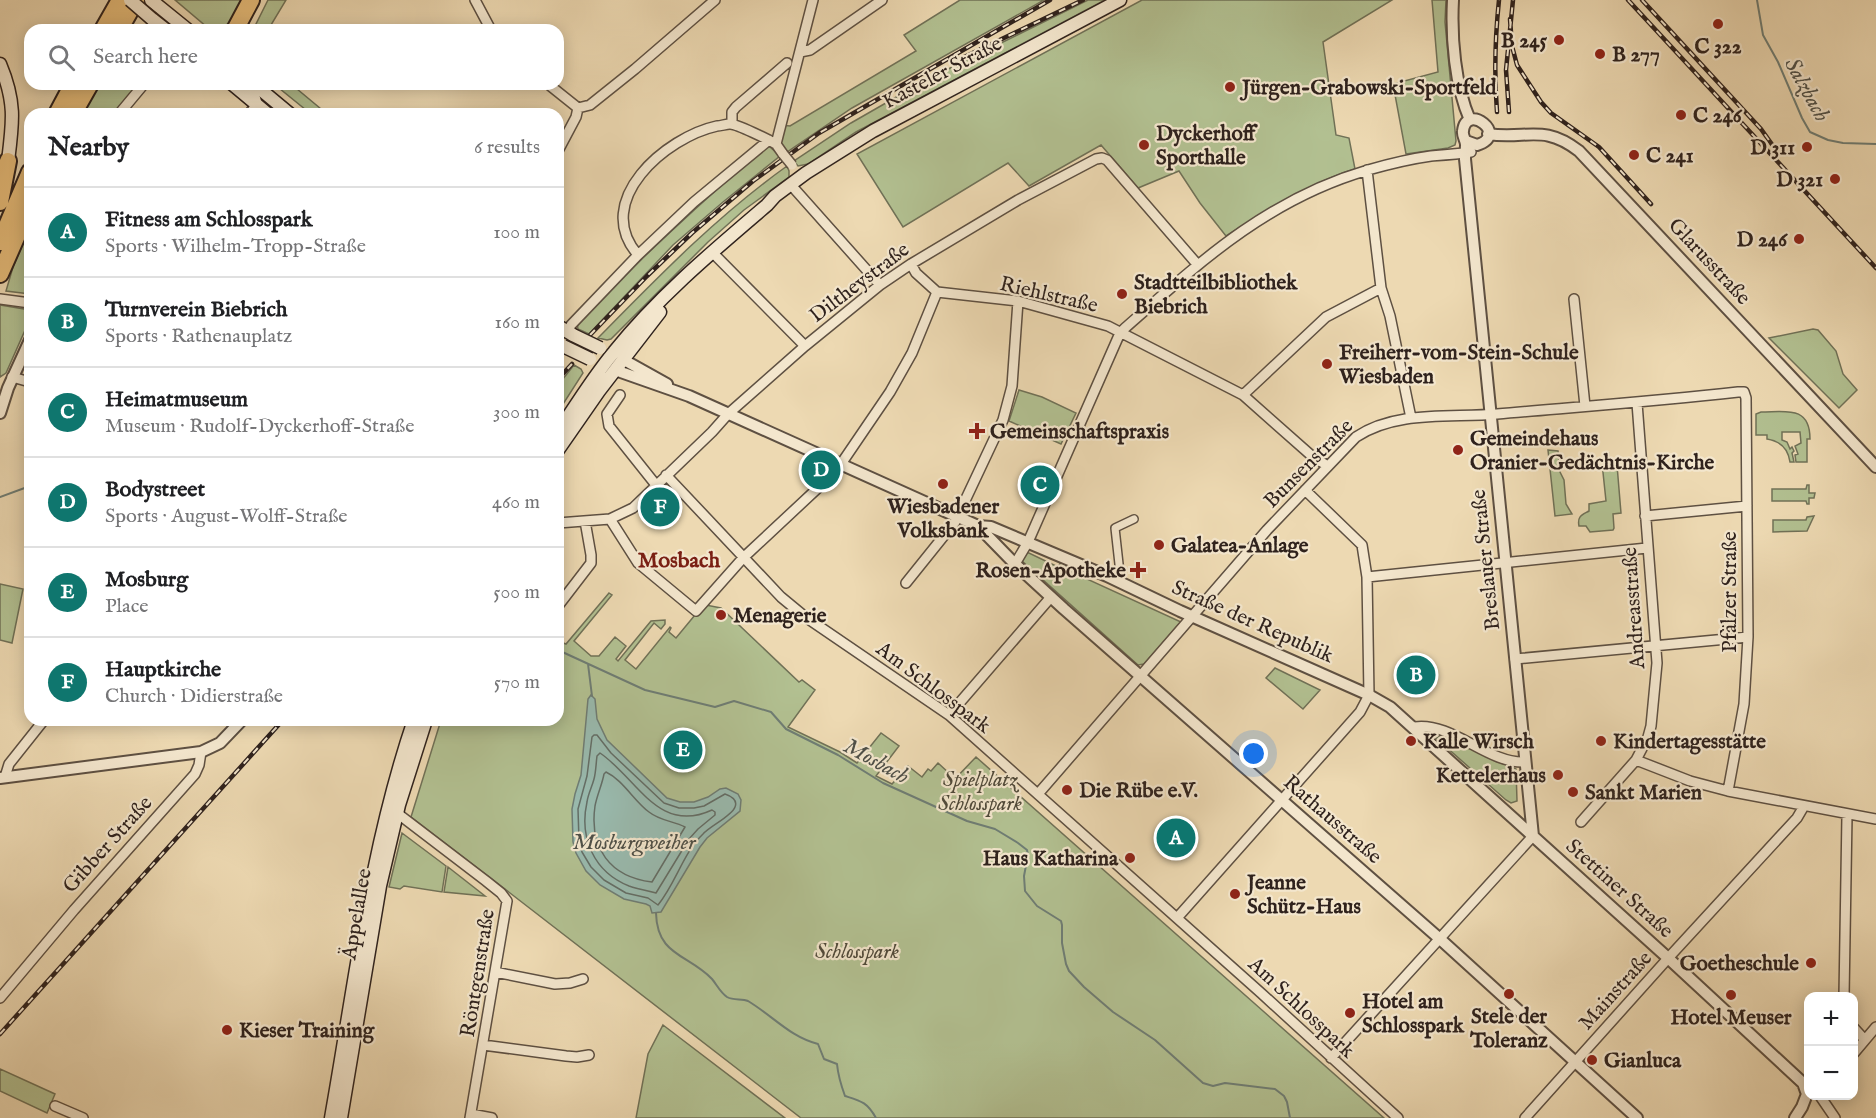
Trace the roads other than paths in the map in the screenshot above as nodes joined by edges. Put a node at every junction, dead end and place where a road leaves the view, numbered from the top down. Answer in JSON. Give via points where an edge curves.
{"nodes":[{"id":1,"x":120,"y":0,"type":"edge"},
{"id":2,"x":130,"y":0,"type":"edge"},
{"id":3,"x":136,"y":0,"type":"edge"},
{"id":4,"x":251,"y":0,"type":"edge"},
{"id":5,"x":262,"y":0,"type":"edge"},
{"id":6,"x":474,"y":0,"type":"edge"},
{"id":7,"x":715,"y":0,"type":"edge"},
{"id":8,"x":813,"y":0,"type":"edge"},
{"id":9,"x":882,"y":0,"type":"edge"},
{"id":10,"x":1120,"y":0,"type":"edge"},
{"id":11,"x":1454,"y":0,"type":"edge"},
{"id":12,"x":155,"y":3,"type":"edge"},
{"id":13,"x":106,"y":24,"type":"edge"},
{"id":14,"x":122,"y":24,"type":"edge"},
{"id":15,"x":158,"y":24,"type":"edge"},
{"id":16,"x":181,"y":24,"type":"edge"},
{"id":17,"x":242,"y":24,"type":"edge"},
{"id":18,"x":243,"y":24,"type":"edge"},
{"id":19,"x":488,"y":24,"type":"edge"},
{"id":20,"x":800,"y":52,"type":"junction"},
{"id":21,"x":787,"y":63,"type":"dead end"},
{"id":22,"x":0,"y":64,"type":"edge"},
{"id":23,"x":70,"y":90,"type":"edge"},
{"id":24,"x":87,"y":90,"type":"edge"},
{"id":25,"x":139,"y":90,"type":"edge"},
{"id":26,"x":237,"y":90,"type":"edge"},
{"id":27,"x":253,"y":90,"type":"edge"},
{"id":28,"x":260,"y":90,"type":"edge"},
{"id":29,"x":556,"y":90,"type":"edge"},
{"id":30,"x":60,"y":108,"type":"edge"},
{"id":31,"x":76,"y":108,"type":"edge"},
{"id":32,"x":124,"y":108,"type":"edge"},
{"id":33,"x":252,"y":108,"type":"edge"},
{"id":34,"x":253,"y":108,"type":"edge"},
{"id":35,"x":258,"y":108,"type":"edge"},
{"id":36,"x":273,"y":108,"type":"edge"},
{"id":37,"x":283,"y":108,"type":"edge"},
{"id":38,"x":578,"y":108,"type":"junction"},
{"id":39,"x":1470,"y":120,"type":"junction"},
{"id":40,"x":732,"y":123,"type":"junction"},
{"id":41,"x":1488,"y":134,"type":"junction"},
{"id":42,"x":564,"y":140,"type":"edge"},
{"id":43,"x":773,"y":142,"type":"junction"},
{"id":44,"x":1470,"y":148,"type":"junction"},
{"id":45,"x":4,"y":164,"type":"edge"},
{"id":46,"x":1367,"y":170,"type":"junction"},
{"id":47,"x":801,"y":177,"type":"junction"},
{"id":48,"x":24,"y":186,"type":"edge"},
{"id":49,"x":789,"y":187,"type":"junction"},
{"id":50,"x":0,"y":202,"type":"edge"},
{"id":51,"x":24,"y":220,"type":"edge"},
{"id":52,"x":0,"y":242,"type":"edge"},
{"id":53,"x":712,"y":252,"type":"junction"},
{"id":54,"x":638,"y":255,"type":"junction"},
{"id":55,"x":910,"y":264,"type":"junction"},
{"id":56,"x":1197,"y":264,"type":"junction"},
{"id":57,"x":0,"y":274,"type":"edge"},
{"id":58,"x":686,"y":277,"type":"junction"},
{"id":59,"x":880,"y":285,"type":"junction"},
{"id":60,"x":1381,"y":288,"type":"junction"},
{"id":61,"x":937,"y":292,"type":"junction"},
{"id":62,"x":0,"y":299,"type":"edge"},
{"id":63,"x":1574,"y":299,"type":"dead end"},
{"id":64,"x":1018,"y":301,"type":"junction"},
{"id":65,"x":24,"y":302,"type":"edge"},
{"id":66,"x":566,"y":331,"type":"edge"},
{"id":67,"x":1120,"y":333,"type":"junction"},
{"id":68,"x":564,"y":346,"type":"edge"},
{"id":69,"x":804,"y":346,"type":"junction"},
{"id":70,"x":24,"y":352,"type":"edge"},
{"id":71,"x":612,"y":354,"type":"junction"},
{"id":72,"x":624,"y":360,"type":"junction"},
{"id":73,"x":609,"y":368,"type":"junction"},
{"id":74,"x":12,"y":377,"type":"junction"},
{"id":75,"x":24,"y":380,"type":"edge"},
{"id":76,"x":1744,"y":392,"type":"joint"},
{"id":77,"x":620,"y":395,"type":"dead end"},
{"id":78,"x":1243,"y":395,"type":"junction"},
{"id":79,"x":688,"y":396,"type":"junction"},
{"id":80,"x":1636,"y":403,"type":"junction"},
{"id":81,"x":1585,"y":406,"type":"junction"},
{"id":82,"x":0,"y":413,"type":"edge"},
{"id":83,"x":728,"y":414,"type":"junction"},
{"id":84,"x":1491,"y":414,"type":"junction"},
{"id":85,"x":1411,"y":418,"type":"junction"},
{"id":86,"x":564,"y":424,"type":"edge"},
{"id":87,"x":564,"y":440,"type":"edge"},
{"id":88,"x":841,"y":464,"type":"junction"},
{"id":89,"x":1328,"y":466,"type":"junction"},
{"id":90,"x":1876,"y":467,"type":"edge"},
{"id":91,"x":666,"y":475,"type":"junction"},
{"id":92,"x":656,"y":485,"type":"junction"},
{"id":93,"x":1305,"y":490,"type":"junction"},
{"id":94,"x":1747,"y":506,"type":"junction"},
{"id":95,"x":958,"y":516,"type":"junction"},
{"id":96,"x":1645,"y":516,"type":"junction"},
{"id":97,"x":610,"y":519,"type":"junction"},
{"id":98,"x":1134,"y":519,"type":"dead end"},
{"id":99,"x":585,"y":521,"type":"junction"},
{"id":100,"x":564,"y":523,"type":"edge"},
{"id":101,"x":978,"y":525,"type":"junction"},
{"id":102,"x":1028,"y":543,"type":"junction"},
{"id":103,"x":1647,"y":548,"type":"junction"},
{"id":104,"x":743,"y":558,"type":"junction"},
{"id":105,"x":1015,"y":564,"type":"junction"},
{"id":106,"x":1505,"y":564,"type":"junction"},
{"id":107,"x":1366,"y":577,"type":"junction"},
{"id":108,"x":1121,"y":582,"type":"junction"},
{"id":109,"x":906,"y":583,"type":"dead end"},
{"id":110,"x":1051,"y":597,"type":"junction"},
{"id":111,"x":564,"y":598,"type":"edge"},
{"id":112,"x":1192,"y":616,"type":"junction"},
{"id":113,"x":1748,"y":637,"type":"junction"},
{"id":114,"x":1656,"y":646,"type":"junction"},
{"id":115,"x":1515,"y":659,"type":"junction"},
{"id":116,"x":1140,"y":677,"type":"junction"},
{"id":117,"x":1369,"y":695,"type":"junction"},
{"id":118,"x":949,"y":715,"type":"junction"},
{"id":119,"x":39,"y":726,"type":"edge"},
{"id":120,"x":236,"y":726,"type":"edge"},
{"id":121,"x":412,"y":726,"type":"edge"},
{"id":122,"x":424,"y":726,"type":"edge"},
{"id":123,"x":1415,"y":727,"type":"junction"},
{"id":124,"x":201,"y":752,"type":"junction"},
{"id":125,"x":1636,"y":760,"type":"junction"},
{"id":126,"x":1526,"y":762,"type":"junction"},
{"id":127,"x":3,"y":777,"type":"edge"},
{"id":128,"x":1728,"y":791,"type":"junction"},
{"id":129,"x":1038,"y":794,"type":"junction"},
{"id":130,"x":1282,"y":799,"type":"junction"},
{"id":131,"x":1804,"y":806,"type":"junction"},
{"id":132,"x":397,"y":813,"type":"junction"},
{"id":133,"x":1847,"y":815,"type":"junction"},
{"id":134,"x":1876,"y":819,"type":"edge"},
{"id":135,"x":1581,"y":822,"type":"dead end"},
{"id":136,"x":1533,"y":836,"type":"junction"},
{"id":137,"x":1177,"y":918,"type":"junction"},
{"id":138,"x":1440,"y":939,"type":"junction"},
{"id":139,"x":1668,"y":958,"type":"junction"},
{"id":140,"x":495,"y":972,"type":"junction"},
{"id":141,"x":583,"y":979,"type":"dead end"},
{"id":142,"x":1845,"y":992,"type":"edge"},
{"id":143,"x":0,"y":998,"type":"edge"},
{"id":144,"x":1876,"y":1028,"type":"edge"},
{"id":145,"x":1858,"y":1032,"type":"edge"},
{"id":146,"x":1865,"y":1040,"type":"junction"},
{"id":147,"x":483,"y":1045,"type":"junction"},
{"id":148,"x":1858,"y":1048,"type":"edge"},
{"id":149,"x":589,"y":1055,"type":"dead end"},
{"id":150,"x":1331,"y":1058,"type":"junction"},
{"id":151,"x":1575,"y":1061,"type":"junction"},
{"id":152,"x":1804,"y":1085,"type":"edge"},
{"id":153,"x":1805,"y":1100,"type":"edge"},
{"id":154,"x":1823,"y":1100,"type":"edge"},
{"id":155,"x":55,"y":1106,"type":"dead end"},
{"id":156,"x":470,"y":1116,"type":"edge"},
{"id":157,"x":83,"y":1118,"type":"edge"},
{"id":158,"x":340,"y":1118,"type":"edge"},
{"id":159,"x":492,"y":1118,"type":"edge"},
{"id":160,"x":1398,"y":1118,"type":"edge"},
{"id":161,"x":1525,"y":1118,"type":"edge"},
{"id":162,"x":1637,"y":1118,"type":"edge"},
{"id":163,"x":1795,"y":1118,"type":"edge"},
{"id":164,"x":1835,"y":1118,"type":"edge"}],
"edges":[{"from":1,"to":13,"type":"highway"},
{"from":2,"to":15,"type":"main road","bridge":true},
{"from":3,"to":14,"type":"highway"},
{"from":4,"to":17,"type":"highway"},
{"from":5,"to":18,"type":"highway"},
{"from":6,"to":19,"type":"street"},
{"from":7,"to":38,"type":"street","via":[[590,105]]},
{"from":8,"to":20,"type":"street"},
{"from":9,"to":20,"type":"street","via":[[810,50]]},
{"from":10,"to":47,"type":"main road","name":"Kasteler Straße","via":[[873,131]]},
{"from":11,"to":39,"type":"street","via":[[1459,85]]},
{"from":12,"to":16,"type":"main road"},
{"from":20,"to":43,"type":"street"},
{"from":21,"to":40,"type":"street","via":[[736,107]]},
{"from":22,"to":45,"type":"main road","via":[[13,109]]},
{"from":23,"to":30,"type":"highway"},
{"from":24,"to":31,"type":"highway"},
{"from":25,"to":32,"type":"street"},
{"from":26,"to":33,"type":"main road"},
{"from":27,"to":34,"type":"street"},
{"from":28,"to":37,"type":"main road"},
{"from":29,"to":38,"type":"street"},
{"from":35,"to":36,"type":"street"},
{"from":38,"to":42,"type":"street"},
{"from":39,"to":41,"type":"street","via":[[1482,121]]},
{"from":39,"to":44,"type":"street","via":[[1463,132]]},
{"from":40,"to":43,"type":"street"},
{"from":40,"to":54,"type":"street","via":[[685,138],[664,151],[635,180],[623,225]]},
{"from":41,"to":44,"type":"street","via":[[1484,142]]},
{"from":41,"to":90,"type":"street","name":"Glarusstraße","via":[[1551,135],[1579,150]]},
{"from":43,"to":47,"type":"street","bridge":true},
{"from":43,"to":54,"type":"street","via":[[720,179]]},
{"from":44,"to":46,"type":"street"},
{"from":44,"to":84,"type":"street","name":"Breslauer Straße","via":[[1467,174]]},
{"from":45,"to":50,"type":"highway"},
{"from":46,"to":56,"type":"street","via":[[1278,207]]},
{"from":46,"to":60,"type":"street"},
{"from":47,"to":49,"type":"main road","name":"Kasteler Straße"},
{"from":48,"to":52,"type":"highway"},
{"from":49,"to":53,"type":"main road","name":"Kasteler Straße"},
{"from":49,"to":59,"type":"street"},
{"from":51,"to":57,"type":"highway"},
{"from":53,"to":58,"type":"main road","name":"Kasteler Straße"},
{"from":53,"to":69,"type":"street"},
{"from":54,"to":66,"type":"street"},
{"from":55,"to":56,"type":"street","name":"Diltheystraße","via":[[1018,200],[1102,158]]},
{"from":55,"to":59,"type":"street","name":"Diltheystraße"},
{"from":55,"to":61,"type":"street"},
{"from":56,"to":67,"type":"street"},
{"from":58,"to":71,"type":"main road","name":"Kasteler Straße"},
{"from":58,"to":72,"type":"main road","name":"Kasteler Straße"},
{"from":59,"to":69,"type":"street","name":"Diltheystraße"},
{"from":60,"to":78,"type":"street","via":[[1326,317]]},
{"from":60,"to":85,"type":"street"},
{"from":61,"to":64,"type":"street","name":"Riehlstraße"},
{"from":61,"to":88,"type":"street","via":[[890,392]]},
{"from":62,"to":65,"type":"street"},
{"from":63,"to":81,"type":"street"},
{"from":64,"to":67,"type":"street","name":"Riehlstraße","via":[[1108,326]]},
{"from":64,"to":95,"type":"street","via":[[1012,386],[1003,420]]},
{"from":66,"to":71,"type":"main road","bridge":true},
{"from":67,"to":78,"type":"street","name":"Riehlstraße"},
{"from":67,"to":102,"type":"street"},
{"from":68,"to":73,"type":"main road","bridge":true},
{"from":69,"to":83,"type":"street","name":"Diltheystraße"},
{"from":70,"to":74,"type":"street"},
{"from":71,"to":72,"type":"main road"},
{"from":71,"to":73,"type":"main road","name":"Kasteler Straße"},
{"from":72,"to":73,"type":"main road"},
{"from":72,"to":79,"type":"street","name":"Straße der Republik"},
{"from":73,"to":79,"type":"street","name":"Straße der Republik"},
{"from":73,"to":86,"type":"main road"},
{"from":73,"to":87,"type":"main road"},
{"from":74,"to":75,"type":"street"},
{"from":74,"to":82,"type":"street"},
{"from":76,"to":80,"type":"street","name":"Bunsenstraße"},
{"from":76,"to":94,"type":"street","name":"Pfälzer Straße"},
{"from":77,"to":92,"type":"street","via":[[608,411],[611,429]]},
{"from":78,"to":89,"type":"street","name":"Riehlstraße"},
{"from":79,"to":83,"type":"street","name":"Straße der Republik"},
{"from":80,"to":81,"type":"street","name":"Bunsenstraße"},
{"from":80,"to":96,"type":"street","name":"Andreasstraße"},
{"from":81,"to":84,"type":"street","name":"Bunsenstraße"},
{"from":83,"to":88,"type":"street","name":"Straße der Republik"},
{"from":83,"to":91,"type":"street","name":"Diltheystraße"},
{"from":84,"to":85,"type":"street","name":"Bunsenstraße"},
{"from":84,"to":106,"type":"street","name":"Breslauer Straße"},
{"from":85,"to":89,"type":"street","name":"Bunsenstraße","via":[[1370,427]]},
{"from":88,"to":95,"type":"street","name":"Straße der Republik"},
{"from":88,"to":104,"type":"street"},
{"from":89,"to":93,"type":"street","name":"Bunsenstraße"},
{"from":91,"to":92,"type":"street","name":"Diltheystraße"},
{"from":91,"to":104,"type":"street","name":"Am Schlosspark"},
{"from":92,"to":97,"type":"street","name":"Diltheystraße","via":[[633,508]]},
{"from":93,"to":107,"type":"street","via":[[1362,544]]},
{"from":93,"to":112,"type":"street","name":"Bunsenstraße"},
{"from":94,"to":96,"type":"street"},
{"from":94,"to":113,"type":"street","name":"Pfälzer Straße"},
{"from":95,"to":101,"type":"street","name":"Straße der Republik"},
{"from":95,"to":109,"type":"street"},
{"from":96,"to":103,"type":"street","name":"Andreasstraße"},
{"from":97,"to":99,"type":"street"},
{"from":97,"to":104,"type":"street","via":[[638,563],[696,611]]},
{"from":98,"to":108,"type":"street","via":[[1115,528]]},
{"from":99,"to":100,"type":"street"},
{"from":99,"to":111,"type":"street","via":[[591,563]]},
{"from":101,"to":102,"type":"street","name":"Straße der Republik"},
{"from":101,"to":105,"type":"street","name":"Rathausstraße"},
{"from":102,"to":105,"type":"street"},
{"from":102,"to":108,"type":"street","name":"Straße der Republik"},
{"from":103,"to":106,"type":"street"},
{"from":103,"to":114,"type":"street","name":"Andreasstraße"},
{"from":104,"to":118,"type":"street","name":"Am Schlosspark","via":[[804,616]]},
{"from":105,"to":110,"type":"street","name":"Rathausstraße"},
{"from":106,"to":107,"type":"street"},
{"from":106,"to":115,"type":"street","name":"Breslauer Straße"},
{"from":107,"to":117,"type":"street"},
{"from":108,"to":112,"type":"street","name":"Straße der Republik"},
{"from":110,"to":116,"type":"street","name":"Rathausstraße"},
{"from":110,"to":118,"type":"street"},
{"from":112,"to":116,"type":"street","name":"Bunsenstraße"},
{"from":112,"to":117,"type":"street","name":"Straße der Republik"},
{"from":113,"to":114,"type":"street"},
{"from":113,"to":128,"type":"street","name":"Pfälzer Straße","via":[[1744,704]]},
{"from":114,"to":115,"type":"street"},
{"from":114,"to":125,"type":"street","name":"Andreasstraße","via":[[1658,663],[1651,726]]},
{"from":115,"to":126,"type":"street","name":"Breslauer Straße"},
{"from":116,"to":129,"type":"street","name":"Bunsenstraße"},
{"from":116,"to":130,"type":"street","name":"Rathausstraße"},
{"from":117,"to":123,"type":"street","name":"Straße der Republik"},
{"from":117,"to":130,"type":"street","via":[[1360,711]]},
{"from":118,"to":129,"type":"street","name":"Am Schlosspark"},
{"from":119,"to":127,"type":"street","via":[[23,743]]},
{"from":120,"to":124,"type":"street","via":[[220,743]]},
{"from":121,"to":158,"type":"main road","name":"Äppelallee","via":[[375,860]]},
{"from":122,"to":132,"type":"main road","name":"Äppelallee"},
{"from":123,"to":126,"type":"street","via":[[1432,727],[1506,759]]},
{"from":123,"to":136,"type":"street","name":"Stettiner Straße"},
{"from":124,"to":127,"type":"street"},
{"from":124,"to":143,"type":"street","name":"Gibber Straße","via":[[195,774]]},
{"from":125,"to":128,"type":"street"},
{"from":125,"to":135,"type":"street","name":"Andreasstraße"},
{"from":126,"to":136,"type":"street","name":"Breslauer Straße"},
{"from":128,"to":131,"type":"street"},
{"from":129,"to":137,"type":"street","name":"Am Schlosspark"},
{"from":130,"to":137,"type":"street"},
{"from":130,"to":138,"type":"street","name":"Rathausstraße"},
{"from":131,"to":133,"type":"street"},
{"from":131,"to":139,"type":"street","name":"Mainstraße"},
{"from":132,"to":140,"type":"street","name":"Röntgenstraße","via":[[507,901]]},
{"from":132,"to":158,"type":"main road","name":"Äppelallee","via":[[377,903]]},
{"from":133,"to":134,"type":"street"},
{"from":133,"to":142,"type":"street"},
{"from":136,"to":138,"type":"street"},
{"from":136,"to":139,"type":"street","name":"Stettiner Straße"},
{"from":137,"to":150,"type":"street","name":"Am Schlosspark"},
{"from":138,"to":150,"type":"street"},
{"from":138,"to":151,"type":"street","name":"Rathausstraße"},
{"from":139,"to":151,"type":"street","name":"Mainstraße"},
{"from":139,"to":152,"type":"street","name":"Stettiner Straße"},
{"from":140,"to":141,"type":"street","via":[[555,984]]},
{"from":140,"to":147,"type":"street","name":"Röntgenstraße"},
{"from":144,"to":146,"type":"street"},
{"from":145,"to":146,"type":"street"},
{"from":146,"to":148,"type":"street"},
{"from":147,"to":149,"type":"street","via":[[566,1056]]},
{"from":147,"to":156,"type":"street","name":"Röntgenstraße"},
{"from":150,"to":160,"type":"street","name":"Am Schlosspark"},
{"from":151,"to":161,"type":"street","name":"Mainstraße"},
{"from":151,"to":162,"type":"street","name":"Rathausstraße"},
{"from":153,"to":163,"type":"street"},
{"from":154,"to":164,"type":"street"},
{"from":155,"to":157,"type":"street"},
{"from":156,"to":159,"type":"street"}]}
